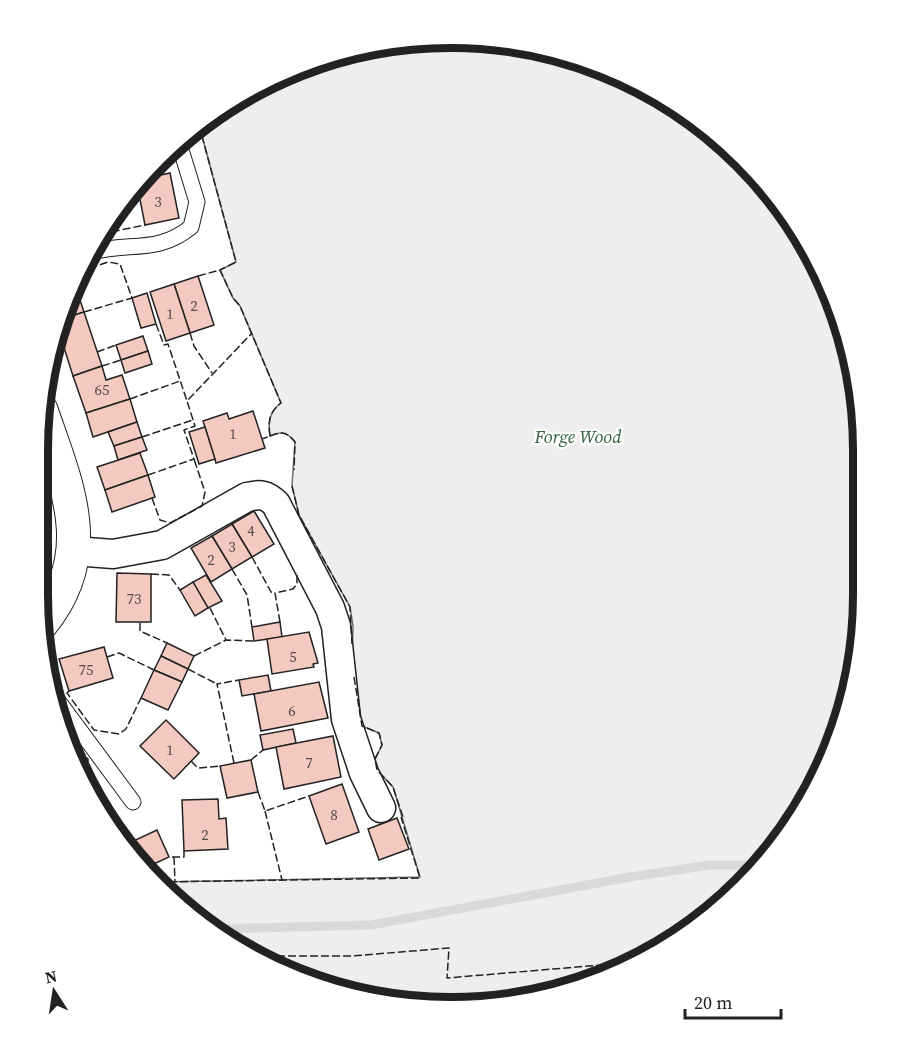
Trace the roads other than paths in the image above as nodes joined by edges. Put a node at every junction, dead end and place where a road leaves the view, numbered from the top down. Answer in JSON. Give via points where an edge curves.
{"nodes":[{"id":1,"x":181,"y":151,"type":"edge"},
{"id":2,"x":102,"y":249,"type":"edge"},
{"id":3,"x":49,"y":433,"type":"edge"},
{"id":4,"x":74,"y":551,"type":"junction"},
{"id":5,"x":49,"y":613,"type":"edge"},
{"id":6,"x":65,"y":711,"type":"edge"},
{"id":7,"x":133,"y":802,"type":"dead end"},
{"id":8,"x":381,"y":808,"type":"dead end"}],
"edges":[{"from":1,"to":2,"type":"lane","via":[[197,202],[191,227],[158,245]]},
{"from":3,"to":4,"type":"street","via":[[63,476]]},
{"from":4,"to":5,"type":"street","via":[[63,593]]},
{"from":4,"to":8,"type":"street","via":[[113,554],[162,545],[247,497],[269,497],[330,608],[339,644],[346,718],[364,773]]},
{"from":6,"to":7,"type":"lane"}]}
